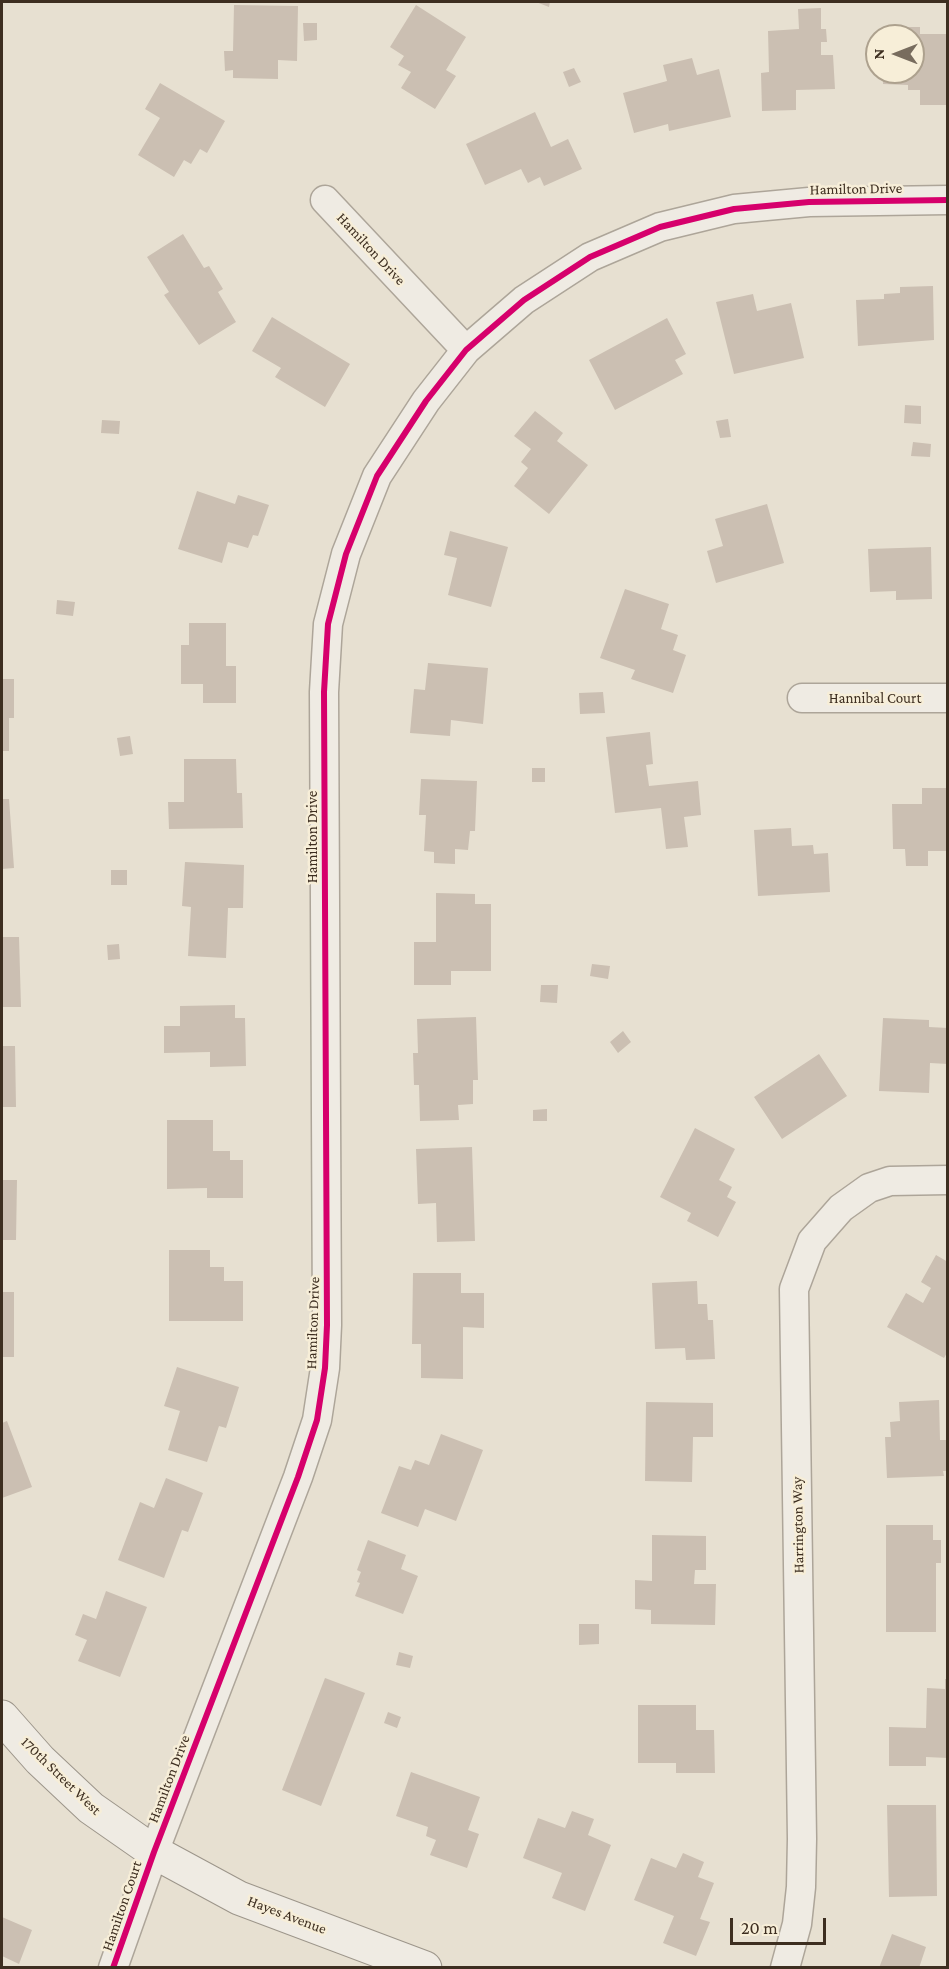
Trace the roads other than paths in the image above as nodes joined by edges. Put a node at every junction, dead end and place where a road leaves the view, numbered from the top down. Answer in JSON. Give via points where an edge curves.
{"nodes":[{"id":1,"x":325,"y":200,"type":"dead end"},
{"id":2,"x":948,"y":200,"type":"edge"},
{"id":3,"x":466,"y":350,"type":"junction"},
{"id":4,"x":802,"y":698,"type":"dead end"},
{"id":5,"x":948,"y":698,"type":"edge"},
{"id":6,"x":948,"y":1180,"type":"edge"},
{"id":7,"x":2,"y":1718,"type":"edge"},
{"id":8,"x":154,"y":1852,"type":"junction"},
{"id":9,"x":113,"y":1968,"type":"edge"},
{"id":10,"x":425,"y":1968,"type":"edge"},
{"id":11,"x":785,"y":1968,"type":"edge"}],
"edges":[{"from":1,"to":3,"type":"street","name":"Hamilton Drive"},
{"from":2,"to":3,"type":"street","name":"Hamilton Drive","via":[[809,202],[734,208],[660,227],[590,257],[524,300]]},
{"from":3,"to":8,"type":"street","name":"Hamilton Drive","via":[[376,476],[345,554],[328,624],[324,692],[325,1368],[317,1420],[298,1477]]},
{"from":4,"to":5,"type":"street","name":"Hannibal Court"},
{"from":6,"to":11,"type":"street","name":"Harrington Way","via":[[890,1181],[869,1188],[841,1208],[812,1241],[794,1289],[802,1839],[797,1924]]},
{"from":7,"to":8,"type":"street","name":"170th Street West","via":[[91,1808]]},
{"from":8,"to":9,"type":"street","name":"Hamilton Court"},
{"from":8,"to":10,"type":"street","name":"Hayes Avenue","via":[[239,1898]]}]}
